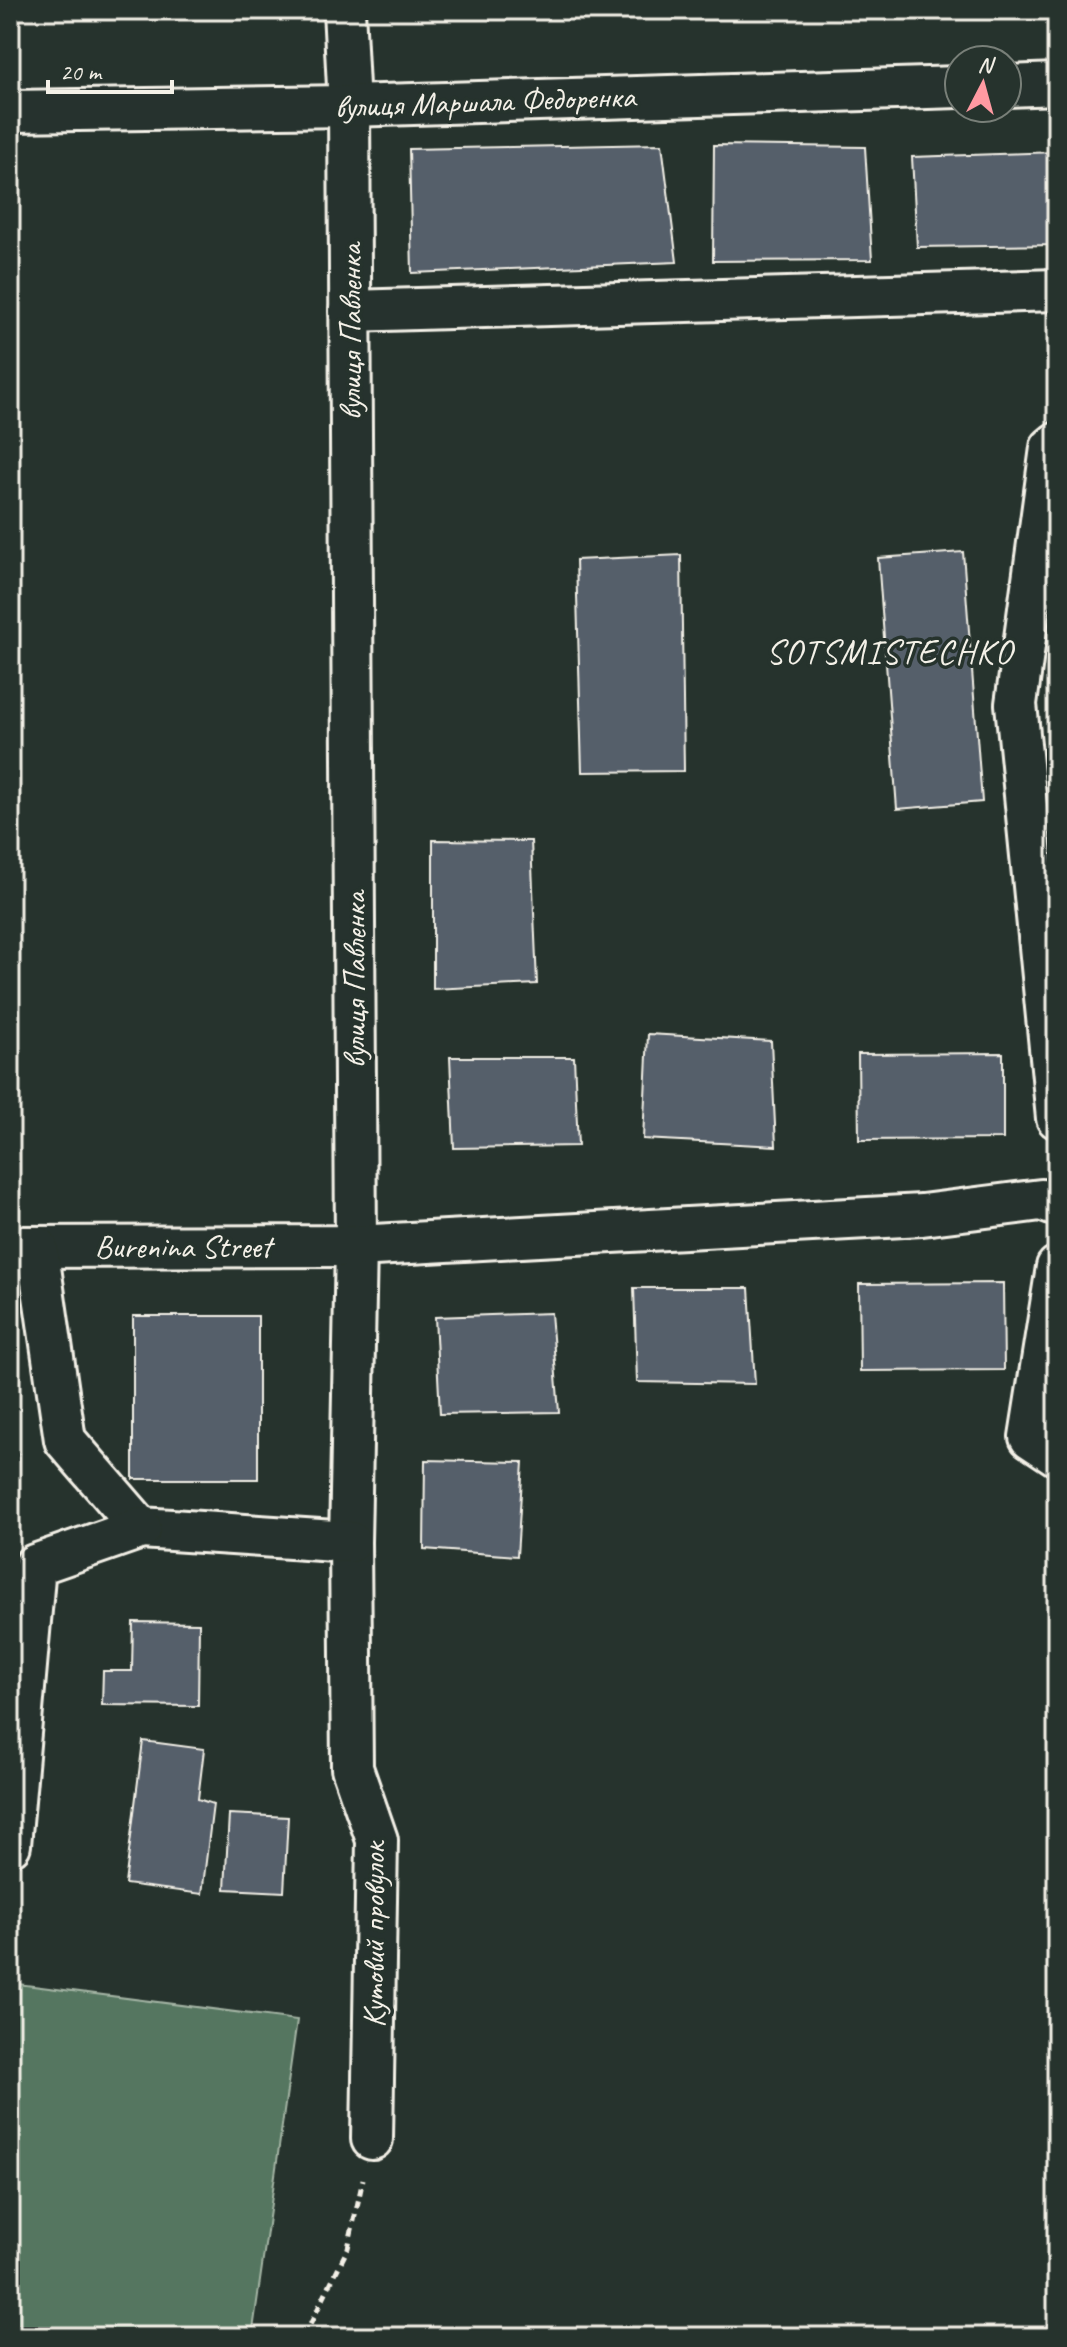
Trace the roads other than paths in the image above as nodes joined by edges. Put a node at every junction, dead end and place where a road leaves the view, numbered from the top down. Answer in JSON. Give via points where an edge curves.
{"nodes":[{"id":1,"x":344,"y":10,"type":"edge"},
{"id":2,"x":1057,"y":84,"type":"edge"},
{"id":3,"x":1023,"y":85,"type":"edge"},
{"id":4,"x":943,"y":87,"type":"edge"},
{"id":5,"x":349,"y":106,"type":"junction"},
{"id":6,"x":10,"y":111,"type":"edge"},
{"id":7,"x":1057,"y":290,"type":"edge"},
{"id":8,"x":350,"y":311,"type":"junction"},
{"id":9,"x":1057,"y":443,"type":"edge"},
{"id":10,"x":1057,"y":1118,"type":"edge"},
{"id":11,"x":1057,"y":1206,"type":"edge"},
{"id":12,"x":356,"y":1246,"type":"junction"},
{"id":13,"x":24,"y":1247,"type":"edge"},
{"id":14,"x":1057,"y":1267,"type":"edge"},
{"id":15,"x":1057,"y":1455,"type":"edge"},
{"id":16,"x":141,"y":1528,"type":"junction"},
{"id":17,"x":350,"y":1542,"type":"junction"},
{"id":18,"x":10,"y":1845,"type":"edge"},
{"id":19,"x":372,"y":2139,"type":"road end"}],
"edges":[{"from":1,"to":5,"type":"street","name":"вулиця Павленка"},
{"from":2,"to":3,"type":"street"},
{"from":4,"to":5,"type":"street","name":"вулиця Маршала Федоренка"},
{"from":5,"to":6,"type":"street","name":"вулиця Маршала Федоренка"},
{"from":5,"to":8,"type":"street","name":"вулиця Павленка"},
{"from":7,"to":8,"type":"street"},
{"from":8,"to":12,"type":"street","name":"вулиця Павленка"},
{"from":9,"to":10,"type":"street","via":[[1051,448],[1016,704]]},
{"from":11,"to":12,"type":"street","via":[[1041,1200],[922,1215]]},
{"from":12,"to":13,"type":"street","name":"Burenina Street"},
{"from":12,"to":17,"type":"street","name":"Кутовий провулок"},
{"from":13,"to":16,"type":"street","via":[[65,1440]]},
{"from":14,"to":15,"type":"street","via":[[1030,1437]]},
{"from":16,"to":17,"type":"street"},
{"from":16,"to":18,"type":"street","via":[[35,1565]]},
{"from":17,"to":19,"type":"street","name":"Кутовий провулок","via":[[352,1768],[377,1840]]}]}
